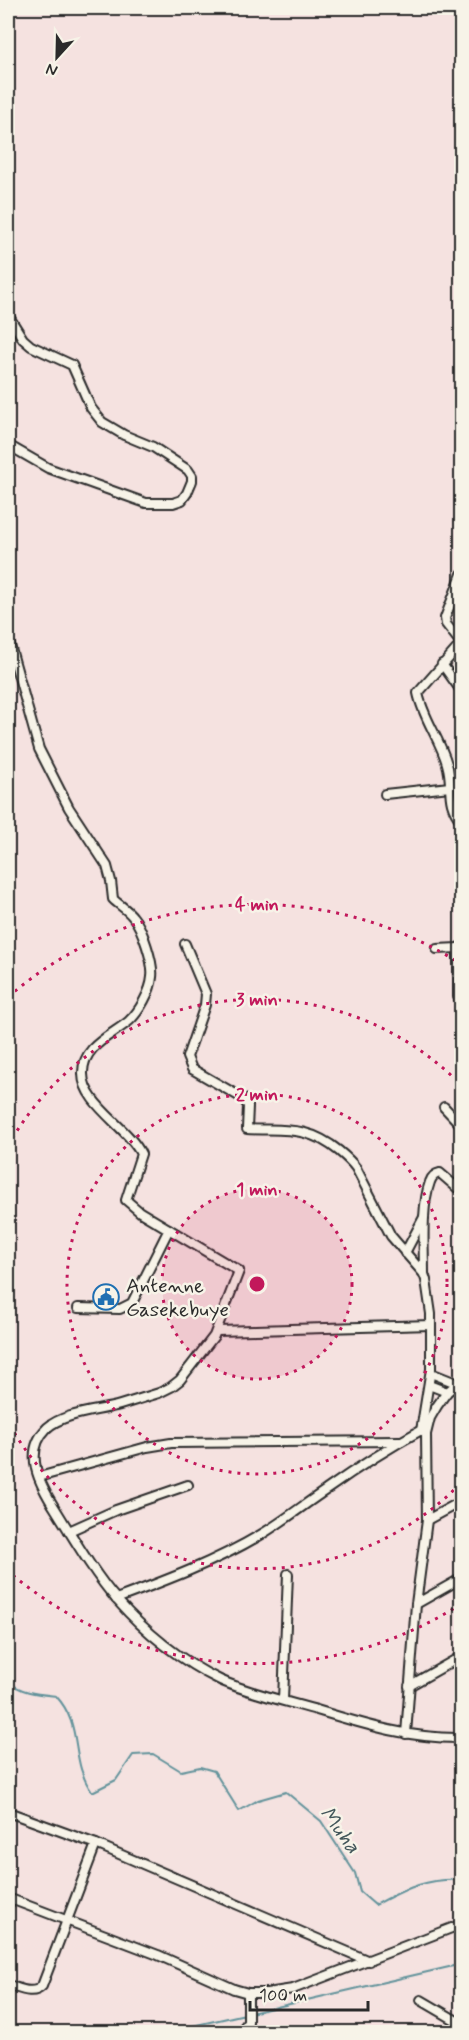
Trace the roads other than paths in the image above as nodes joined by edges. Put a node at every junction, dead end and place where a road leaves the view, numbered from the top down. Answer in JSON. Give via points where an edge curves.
{"nodes":[{"id":1,"x":8,"y":315,"type":"edge"},
{"id":2,"x":8,"y":446,"type":"edge"},
{"id":3,"x":462,"y":574,"type":"edge"},
{"id":4,"x":8,"y":638,"type":"edge"},
{"id":5,"x":461,"y":643,"type":"edge"},
{"id":6,"x":442,"y":664,"type":"junction"},
{"id":7,"x":462,"y":692,"type":"edge"},
{"id":8,"x":450,"y":787,"type":"junction"},
{"id":9,"x":384,"y":794,"type":"dead end"},
{"id":10,"x":462,"y":822,"type":"edge"},
{"id":11,"x":185,"y":944,"type":"dead end"},
{"id":12,"x":460,"y":947,"type":"edge"},
{"id":13,"x":437,"y":949,"type":"dead end"},
{"id":14,"x":458,"y":997,"type":"dead end"},
{"id":15,"x":444,"y":1107,"type":"dead end"},
{"id":16,"x":462,"y":1126,"type":"edge"},
{"id":17,"x":462,"y":1192,"type":"edge"},
{"id":18,"x":425,"y":1215,"type":"junction"},
{"id":19,"x":169,"y":1229,"type":"junction"},
{"id":20,"x":405,"y":1253,"type":"junction"},
{"id":21,"x":424,"y":1274,"type":"junction"},
{"id":22,"x":78,"y":1308,"type":"dead end"},
{"id":23,"x":431,"y":1325,"type":"junction"},
{"id":24,"x":217,"y":1331,"type":"junction"},
{"id":25,"x":431,"y":1373,"type":"junction"},
{"id":26,"x":459,"y":1382,"type":"edge"},
{"id":27,"x":429,"y":1385,"type":"junction"},
{"id":28,"x":447,"y":1392,"type":"junction"},
{"id":29,"x":424,"y":1429,"type":"junction"},
{"id":30,"x":401,"y":1441,"type":"junction"},
{"id":31,"x":39,"y":1477,"type":"junction"},
{"id":32,"x":188,"y":1485,"type":"dead end"},
{"id":33,"x":462,"y":1501,"type":"edge"},
{"id":34,"x":427,"y":1520,"type":"junction"},
{"id":35,"x":69,"y":1531,"type":"junction"},
{"id":36,"x":288,"y":1574,"type":"dead end"},
{"id":37,"x":462,"y":1578,"type":"edge"},
{"id":38,"x":116,"y":1599,"type":"junction"},
{"id":39,"x":416,"y":1604,"type":"junction"},
{"id":40,"x":462,"y":1656,"type":"edge"},
{"id":41,"x":409,"y":1686,"type":"junction"},
{"id":42,"x":283,"y":1700,"type":"junction"},
{"id":43,"x":406,"y":1734,"type":"junction"},
{"id":44,"x":462,"y":1738,"type":"edge"},
{"id":45,"x":8,"y":1812,"type":"edge"},
{"id":46,"x":96,"y":1844,"type":"junction"},
{"id":47,"x":8,"y":1898,"type":"edge"},
{"id":48,"x":68,"y":1920,"type":"junction"},
{"id":49,"x":462,"y":1924,"type":"edge"},
{"id":50,"x":369,"y":1961,"type":"junction"},
{"id":51,"x":8,"y":1985,"type":"edge"},
{"id":52,"x":248,"y":1993,"type":"junction"},
{"id":53,"x":421,"y":2000,"type":"dead end"},
{"id":54,"x":462,"y":2024,"type":"edge"},
{"id":55,"x":240,"y":2032,"type":"edge"}],
"edges":[{"from":1,"to":2,"type":"street","via":[[31,346],[72,365],[91,408],[102,422],[176,462],[188,470],[192,481],[182,500],[146,503],[71,478]]},
{"from":3,"to":5,"type":"street","via":[[445,618]]},
{"from":4,"to":19,"type":"street","via":[[39,749],[69,808],[106,866],[113,899],[134,917],[152,967],[149,988],[138,1010],[95,1046],[82,1074],[90,1095],[141,1154],[126,1200]]},
{"from":5,"to":6,"type":"street"},
{"from":6,"to":7,"type":"street"},
{"from":6,"to":8,"type":"street","via":[[418,693],[446,760]]},
{"from":8,"to":9,"type":"street"},
{"from":8,"to":10,"type":"street","via":[[451,804]]},
{"from":11,"to":20,"type":"street","via":[[206,994],[187,1057],[192,1069],[244,1099],[248,1106],[247,1129],[306,1132],[325,1140],[349,1159],[391,1236]]},
{"from":12,"to":13,"type":"street"},
{"from":12,"to":14,"type":"street"},
{"from":15,"to":16,"type":"street"},
{"from":17,"to":18,"type":"street","via":[[445,1176],[435,1174],[429,1182]]},
{"from":18,"to":20,"type":"street"},
{"from":18,"to":21,"type":"street"},
{"from":19,"to":22,"type":"street","via":[[132,1303],[120,1309]]},
{"from":19,"to":24,"type":"street","via":[[239,1271]]},
{"from":20,"to":21,"type":"street"},
{"from":21,"to":23,"type":"street"},
{"from":23,"to":24,"type":"street"},
{"from":23,"to":25,"type":"street"},
{"from":24,"to":31,"type":"street","via":[[171,1387],[65,1418],[47,1428],[34,1452]]},
{"from":25,"to":26,"type":"street"},
{"from":25,"to":27,"type":"street"},
{"from":26,"to":28,"type":"street"},
{"from":27,"to":28,"type":"street"},
{"from":27,"to":29,"type":"street"},
{"from":28,"to":29,"type":"street"},
{"from":29,"to":30,"type":"street"},
{"from":29,"to":34,"type":"street"},
{"from":30,"to":31,"type":"street","via":[[171,1443]]},
{"from":30,"to":38,"type":"street","via":[[236,1549],[181,1576]]},
{"from":31,"to":35,"type":"street"},
{"from":32,"to":35,"type":"street"},
{"from":33,"to":34,"type":"street"},
{"from":34,"to":39,"type":"street"},
{"from":35,"to":38,"type":"street"},
{"from":36,"to":42,"type":"street"},
{"from":37,"to":39,"type":"street"},
{"from":38,"to":42,"type":"street","via":[[163,1642],[208,1674]]},
{"from":39,"to":41,"type":"street"},
{"from":40,"to":41,"type":"street"},
{"from":41,"to":43,"type":"street"},
{"from":42,"to":43,"type":"street"},
{"from":43,"to":44,"type":"street"},
{"from":45,"to":46,"type":"street"},
{"from":46,"to":48,"type":"street"},
{"from":46,"to":50,"type":"street"},
{"from":47,"to":48,"type":"street"},
{"from":48,"to":51,"type":"street","via":[[39,1990],[31,1992]]},
{"from":48,"to":52,"type":"street"},
{"from":49,"to":50,"type":"street"},
{"from":50,"to":52,"type":"street","via":[[293,1989]]},
{"from":52,"to":55,"type":"street","via":[[248,2022]]},
{"from":53,"to":54,"type":"street"}]}
